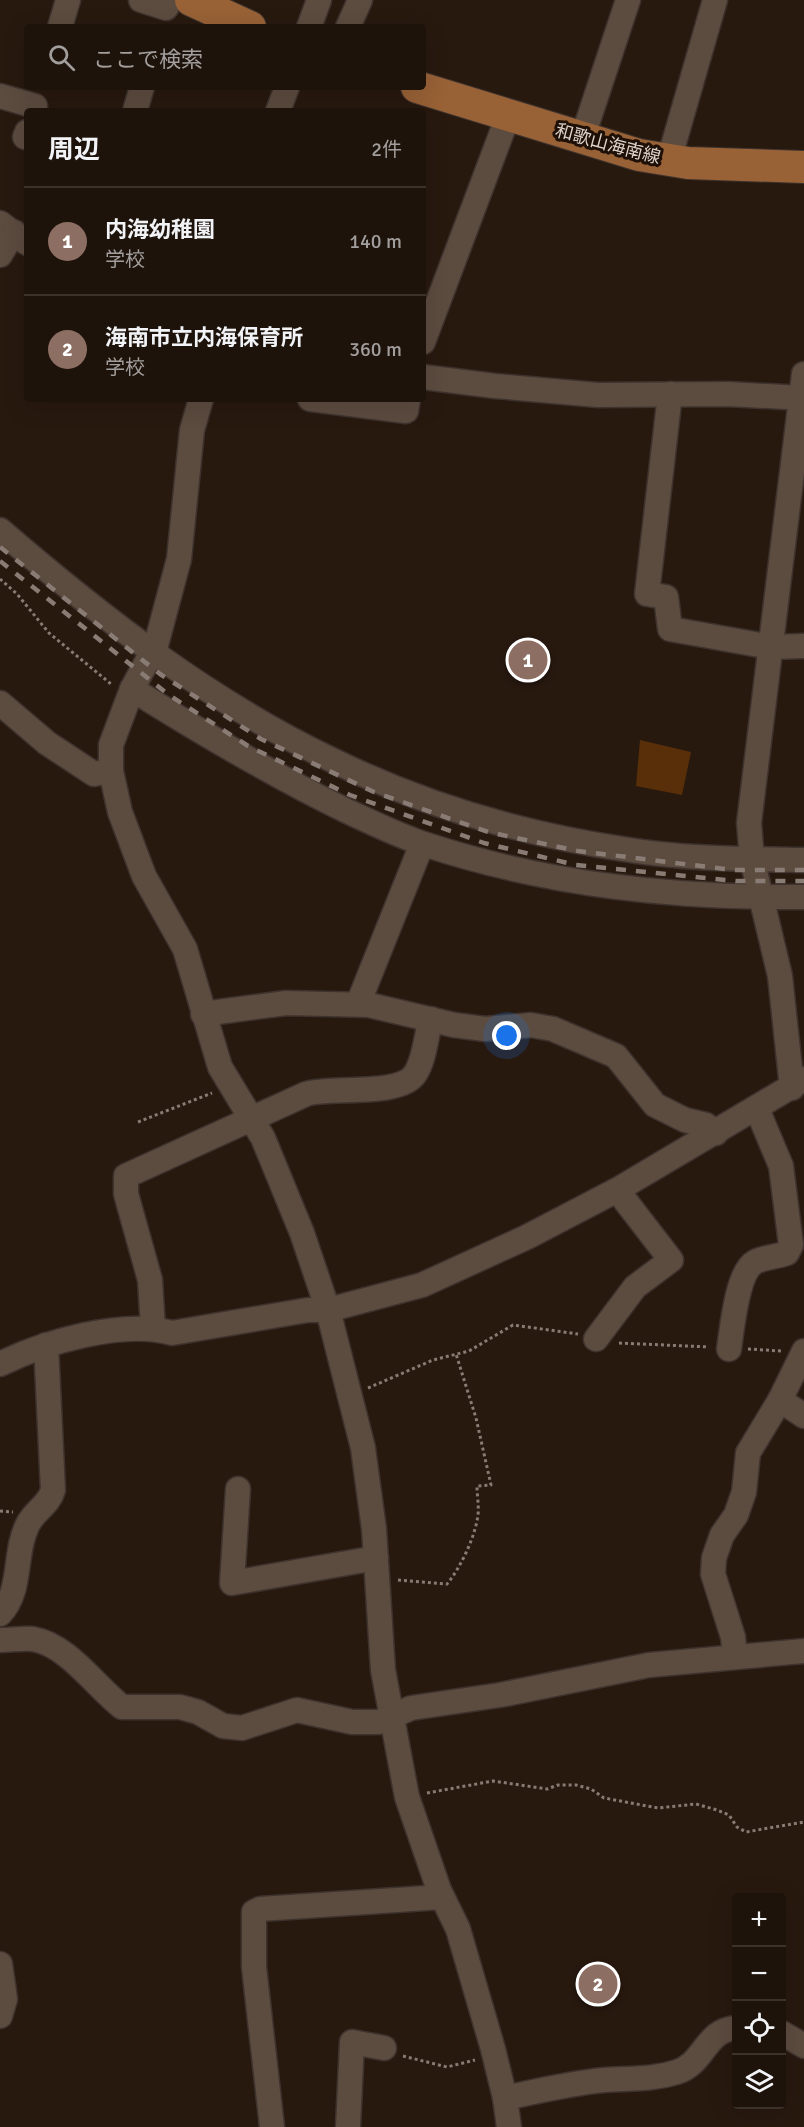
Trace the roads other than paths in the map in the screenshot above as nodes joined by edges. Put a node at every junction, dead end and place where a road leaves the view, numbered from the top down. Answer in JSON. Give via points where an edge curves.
{"nodes":[{"id":1,"x":69,"y":0,"type":"edge"},
{"id":2,"x":141,"y":0,"type":"edge"},
{"id":3,"x":319,"y":0,"type":"edge"},
{"id":4,"x":360,"y":0,"type":"edge"},
{"id":5,"x":628,"y":0,"type":"edge"},
{"id":6,"x":715,"y":0,"type":"edge"},
{"id":7,"x":172,"y":9,"type":"edge"},
{"id":8,"x":61,"y":24,"type":"edge"},
{"id":9,"x":237,"y":24,"type":"edge"},
{"id":10,"x":310,"y":24,"type":"edge"},
{"id":11,"x":349,"y":24,"type":"edge"},
{"id":12,"x":141,"y":90,"type":"edge"},
{"id":13,"x":286,"y":90,"type":"edge"},
{"id":14,"x":426,"y":90,"type":"edge"},
{"id":15,"x":0,"y":96,"type":"edge"},
{"id":16,"x":36,"y":101,"type":"edge"},
{"id":17,"x":136,"y":108,"type":"edge"},
{"id":18,"x":279,"y":108,"type":"edge"},
{"id":19,"x":508,"y":116,"type":"junction"},
{"id":20,"x":582,"y":139,"type":"junction"},
{"id":21,"x":669,"y":160,"type":"junction"},
{"id":22,"x":804,"y":167,"type":"edge"},
{"id":23,"x":14,"y":232,"type":"edge"},
{"id":24,"x":0,"y":255,"type":"edge"},
{"id":25,"x":426,"y":334,"type":"edge"},
{"id":26,"x":804,"y":374,"type":"edge"},
{"id":27,"x":426,"y":376,"type":"edge"},
{"id":28,"x":670,"y":394,"type":"junction"},
{"id":29,"x":803,"y":398,"type":"edge"},
{"id":30,"x":200,"y":402,"type":"edge"},
{"id":31,"x":334,"y":402,"type":"edge"},
{"id":32,"x":408,"y":402,"type":"edge"},
{"id":33,"x":0,"y":530,"type":"edge"},
{"id":34,"x":804,"y":646,"type":"edge"},
{"id":35,"x":771,"y":647,"type":"junction"},
{"id":36,"x":152,"y":653,"type":"junction"},
{"id":37,"x":131,"y":693,"type":"junction"},
{"id":38,"x":0,"y":703,"type":"edge"},
{"id":39,"x":111,"y":771,"type":"junction"},
{"id":40,"x":422,"y":844,"type":"junction"},
{"id":41,"x":752,"y":859,"type":"junction"},
{"id":42,"x":804,"y":860,"type":"edge"},
{"id":43,"x":762,"y":897,"type":"junction"},
{"id":44,"x":804,"y":897,"type":"edge"},
{"id":45,"x":358,"y":1004,"type":"junction"},
{"id":46,"x":203,"y":1014,"type":"junction"},
{"id":47,"x":430,"y":1019,"type":"junction"},
{"id":48,"x":798,"y":1083,"type":"edge"},
{"id":49,"x":757,"y":1109,"type":"junction"},
{"id":50,"x":252,"y":1120,"type":"junction"},
{"id":51,"x":716,"y":1133,"type":"junction"},
{"id":52,"x":617,"y":1190,"type":"junction"},
{"id":53,"x":797,"y":1221,"type":"edge"},
{"id":54,"x":328,"y":1310,"type":"junction"},
{"id":55,"x":153,"y":1328,"type":"junction"},
{"id":56,"x":596,"y":1339,"type":"road end"},
{"id":57,"x":46,"y":1345,"type":"junction"},
{"id":58,"x":729,"y":1348,"type":"road end"},
{"id":59,"x":804,"y":1351,"type":"edge"},
{"id":60,"x":0,"y":1364,"type":"edge"},
{"id":61,"x":780,"y":1400,"type":"junction"},
{"id":62,"x":804,"y":1416,"type":"edge"},
{"id":63,"x":238,"y":1489,"type":"dead end"},
{"id":64,"x":377,"y":1568,"type":"junction"},
{"id":65,"x":0,"y":1614,"type":"edge"},
{"id":66,"x":0,"y":1640,"type":"edge"},
{"id":67,"x":804,"y":1651,"type":"edge"},
{"id":68,"x":735,"y":1657,"type":"junction"},
{"id":69,"x":392,"y":1716,"type":"junction"},
{"id":70,"x":442,"y":1897,"type":"junction"},
{"id":71,"x":0,"y":1964,"type":"edge"},
{"id":72,"x":0,"y":2016,"type":"edge"},
{"id":73,"x":732,"y":2029,"type":"edge"},
{"id":74,"x":786,"y":2035,"type":"edge"},
{"id":75,"x":804,"y":2046,"type":"edge"},
{"id":76,"x":390,"y":2051,"type":"road end"},
{"id":77,"x":505,"y":2098,"type":"junction"},
{"id":78,"x":272,"y":2127,"type":"edge"},
{"id":79,"x":348,"y":2127,"type":"edge"},
{"id":80,"x":509,"y":2127,"type":"edge"}],
"edges":[{"from":1,"to":8,"type":"street"},
{"from":2,"to":7,"type":"street"},
{"from":3,"to":10,"type":"street"},
{"from":4,"to":11,"type":"street"},
{"from":5,"to":20,"type":"street"},
{"from":6,"to":21,"type":"street"},
{"from":7,"to":9,"type":"main road"},
{"from":12,"to":17,"type":"street"},
{"from":13,"to":18,"type":"street"},
{"from":14,"to":19,"type":"main road","name":"和歌山海南線"},
{"from":15,"to":16,"type":"street"},
{"from":19,"to":20,"type":"main road","name":"和歌山海南線"},
{"from":19,"to":25,"type":"street"},
{"from":20,"to":21,"type":"main road","name":"和歌山海南線"},
{"from":21,"to":22,"type":"main road","name":"和歌山海南線"},
{"from":23,"to":24,"type":"street"},
{"from":26,"to":29,"type":"street"},
{"from":27,"to":28,"type":"street","via":[[495,387],[598,395]]},
{"from":28,"to":29,"type":"street"},
{"from":28,"to":35,"type":"street","via":[[647,594],[666,597],[670,629]]},
{"from":29,"to":35,"type":"street"},
{"from":30,"to":36,"type":"street","via":[[192,430],[179,559]]},
{"from":31,"to":32,"type":"street","via":[[406,411]]},
{"from":33,"to":36,"type":"street"},
{"from":34,"to":35,"type":"street"},
{"from":35,"to":41,"type":"street","via":[[749,823]]},
{"from":36,"to":37,"type":"street"},
{"from":36,"to":41,"type":"street","via":[[330,759],[438,803],[538,833],[624,850]]},
{"from":37,"to":39,"type":"street","via":[[111,745]]},
{"from":37,"to":40,"type":"street","via":[[302,789]]},
{"from":38,"to":39,"type":"street","via":[[47,743],[94,774]]},
{"from":39,"to":46,"type":"street","via":[[120,812],[144,876],[185,948]]},
{"from":40,"to":43,"type":"street","via":[[584,883],[658,894]]},
{"from":40,"to":45,"type":"street"},
{"from":41,"to":42,"type":"street"},
{"from":41,"to":43,"type":"street"},
{"from":43,"to":44,"type":"street"},
{"from":43,"to":48,"type":"street"},
{"from":45,"to":46,"type":"street","via":[[286,1003]]},
{"from":45,"to":47,"type":"street"},
{"from":46,"to":50,"type":"street","via":[[220,1067]]},
{"from":47,"to":50,"type":"street","via":[[420,1064],[408,1080],[382,1088],[316,1091]]},
{"from":47,"to":51,"type":"street","via":[[484,1029],[531,1025],[553,1029],[616,1056],[655,1106],[706,1125]]},
{"from":48,"to":49,"type":"street"},
{"from":49,"to":51,"type":"street"},
{"from":49,"to":53,"type":"street","via":[[781,1166]]},
{"from":50,"to":54,"type":"street","via":[[302,1233]]},
{"from":50,"to":55,"type":"street","via":[[126,1176],[126,1194],[150,1280]]},
{"from":51,"to":52,"type":"street"},
{"from":52,"to":54,"type":"street","via":[[423,1285]]},
{"from":52,"to":56,"type":"street","via":[[671,1260],[635,1287]]},
{"from":53,"to":58,"type":"street","via":[[790,1250],[756,1262],[746,1272]]},
{"from":54,"to":55,"type":"street","via":[[172,1333]]},
{"from":54,"to":64,"type":"street","via":[[363,1448]]},
{"from":55,"to":57,"type":"street"},
{"from":57,"to":60,"type":"street"},
{"from":57,"to":65,"type":"street","via":[[53,1490],[29,1522],[13,1596]]},
{"from":59,"to":61,"type":"street"},
{"from":61,"to":62,"type":"street"},
{"from":61,"to":68,"type":"street","via":[[748,1453],[744,1492],[714,1558],[712,1574],[733,1637]]},
{"from":63,"to":64,"type":"street","via":[[232,1583]]},
{"from":64,"to":69,"type":"street","via":[[383,1670]]},
{"from":66,"to":69,"type":"street","via":[[32,1639],[48,1644],[122,1707],[180,1707],[223,1726],[242,1728],[297,1710],[352,1722],[379,1722]]},
{"from":67,"to":68,"type":"street"},
{"from":68,"to":69,"type":"street","via":[[649,1665],[500,1695],[411,1708]]},
{"from":69,"to":70,"type":"street","via":[[407,1797]]},
{"from":70,"to":77,"type":"street","via":[[458,1929]]},
{"from":70,"to":78,"type":"street","via":[[254,1912],[254,1967]]},
{"from":71,"to":72,"type":"street","via":[[5,1999]]},
{"from":73,"to":77,"type":"street","via":[[714,2036],[697,2061],[685,2069],[657,2078],[604,2080]]},
{"from":74,"to":75,"type":"street"},
{"from":76,"to":79,"type":"street","via":[[352,2042]]},
{"from":77,"to":80,"type":"street"}]}
